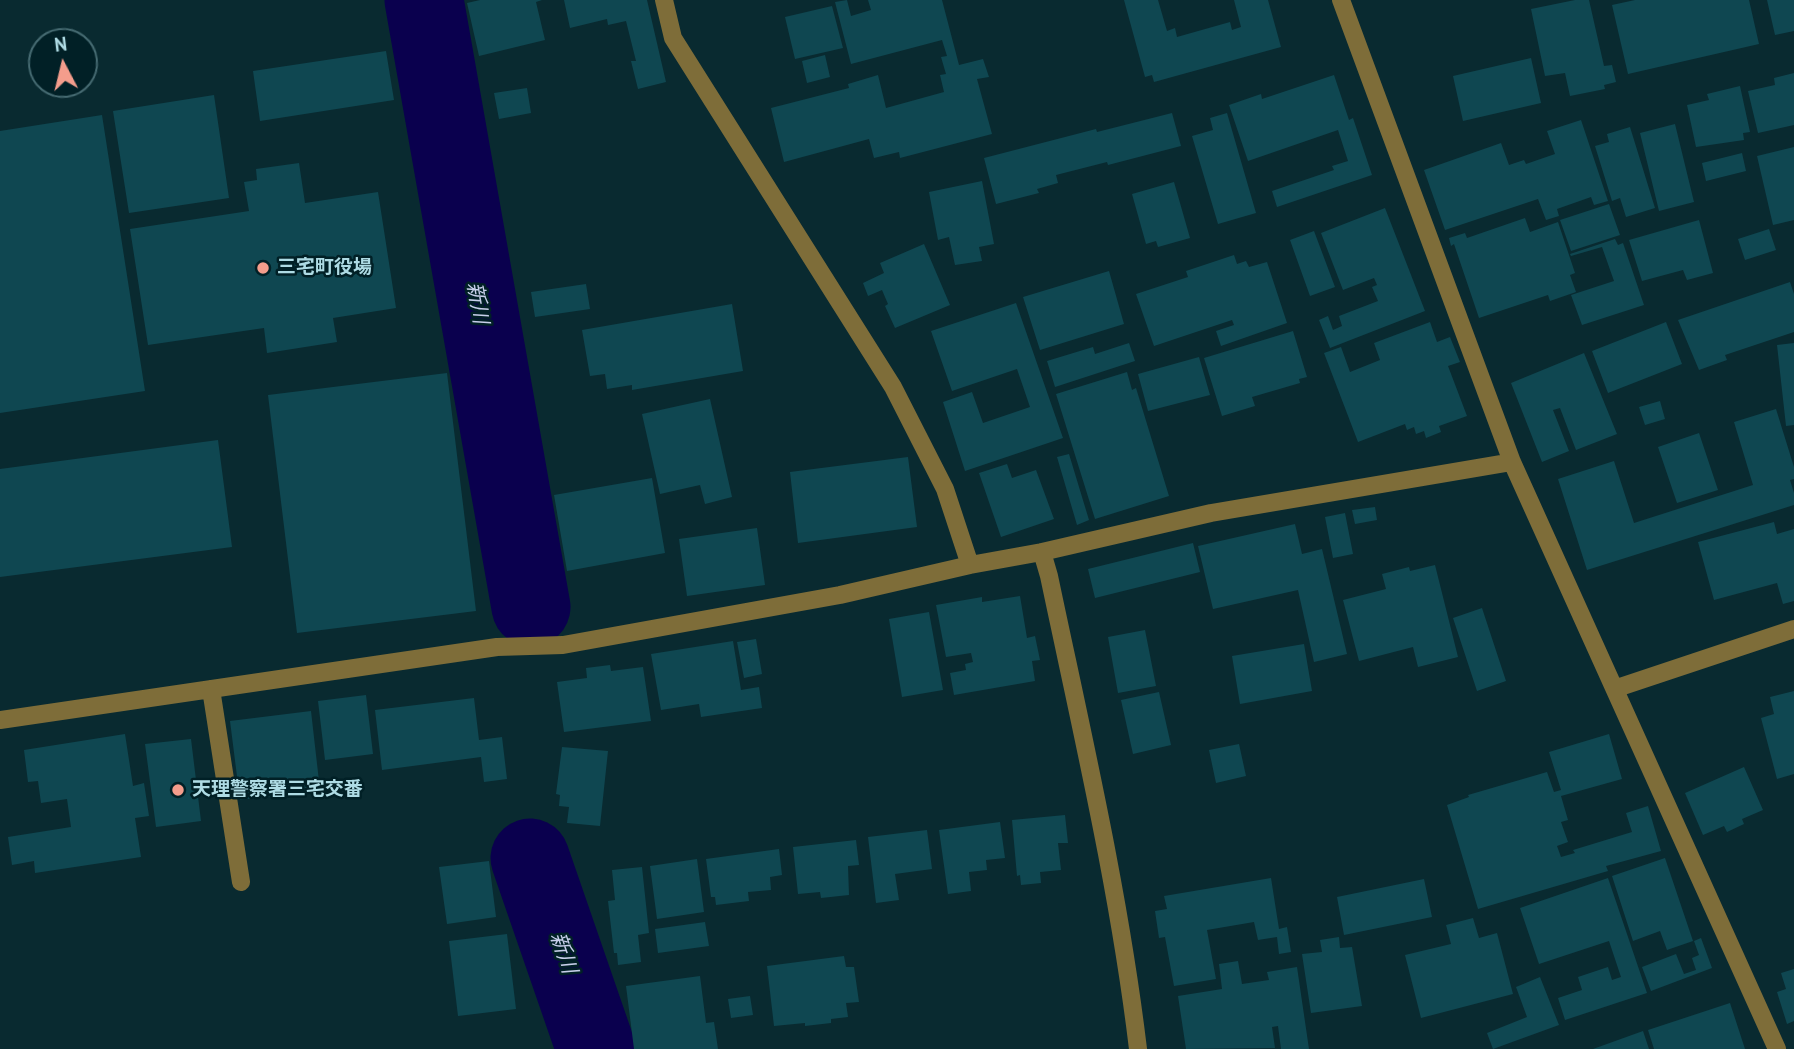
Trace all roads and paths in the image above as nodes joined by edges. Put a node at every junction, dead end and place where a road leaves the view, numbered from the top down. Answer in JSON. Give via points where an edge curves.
{"nodes":[{"id":1,"x":664,"y":0,"type":"edge"},
{"id":2,"x":1341,"y":0,"type":"edge"},
{"id":3,"x":1512,"y":461,"type":"junction"},
{"id":4,"x":1042,"y":552,"type":"junction"},
{"id":5,"x":970,"y":565,"type":"junction"},
{"id":6,"x":1794,"y":629,"type":"edge"},
{"id":7,"x":1617,"y":688,"type":"junction"},
{"id":8,"x":211,"y":689,"type":"junction"},
{"id":9,"x":0,"y":720,"type":"edge"},
{"id":10,"x":241,"y":882,"type":"dead end"},
{"id":11,"x":1138,"y":1049,"type":"edge"},
{"id":12,"x":1777,"y":1049,"type":"edge"}],
"edges":[{"from":1,"to":5,"type":"street","via":[[673,38],[893,387],[945,489]]},
{"from":2,"to":3,"type":"street"},
{"from":3,"to":4,"type":"street","via":[[1211,513]]},
{"from":3,"to":7,"type":"street"},
{"from":4,"to":5,"type":"street"},
{"from":4,"to":11,"type":"street","via":[[1104,836],[1128,963]]},
{"from":5,"to":8,"type":"street","via":[[840,595],[576,642],[497,647]]},
{"from":6,"to":7,"type":"street"},
{"from":7,"to":12,"type":"street"},
{"from":8,"to":9,"type":"street"},
{"from":8,"to":10,"type":"street"}]}
